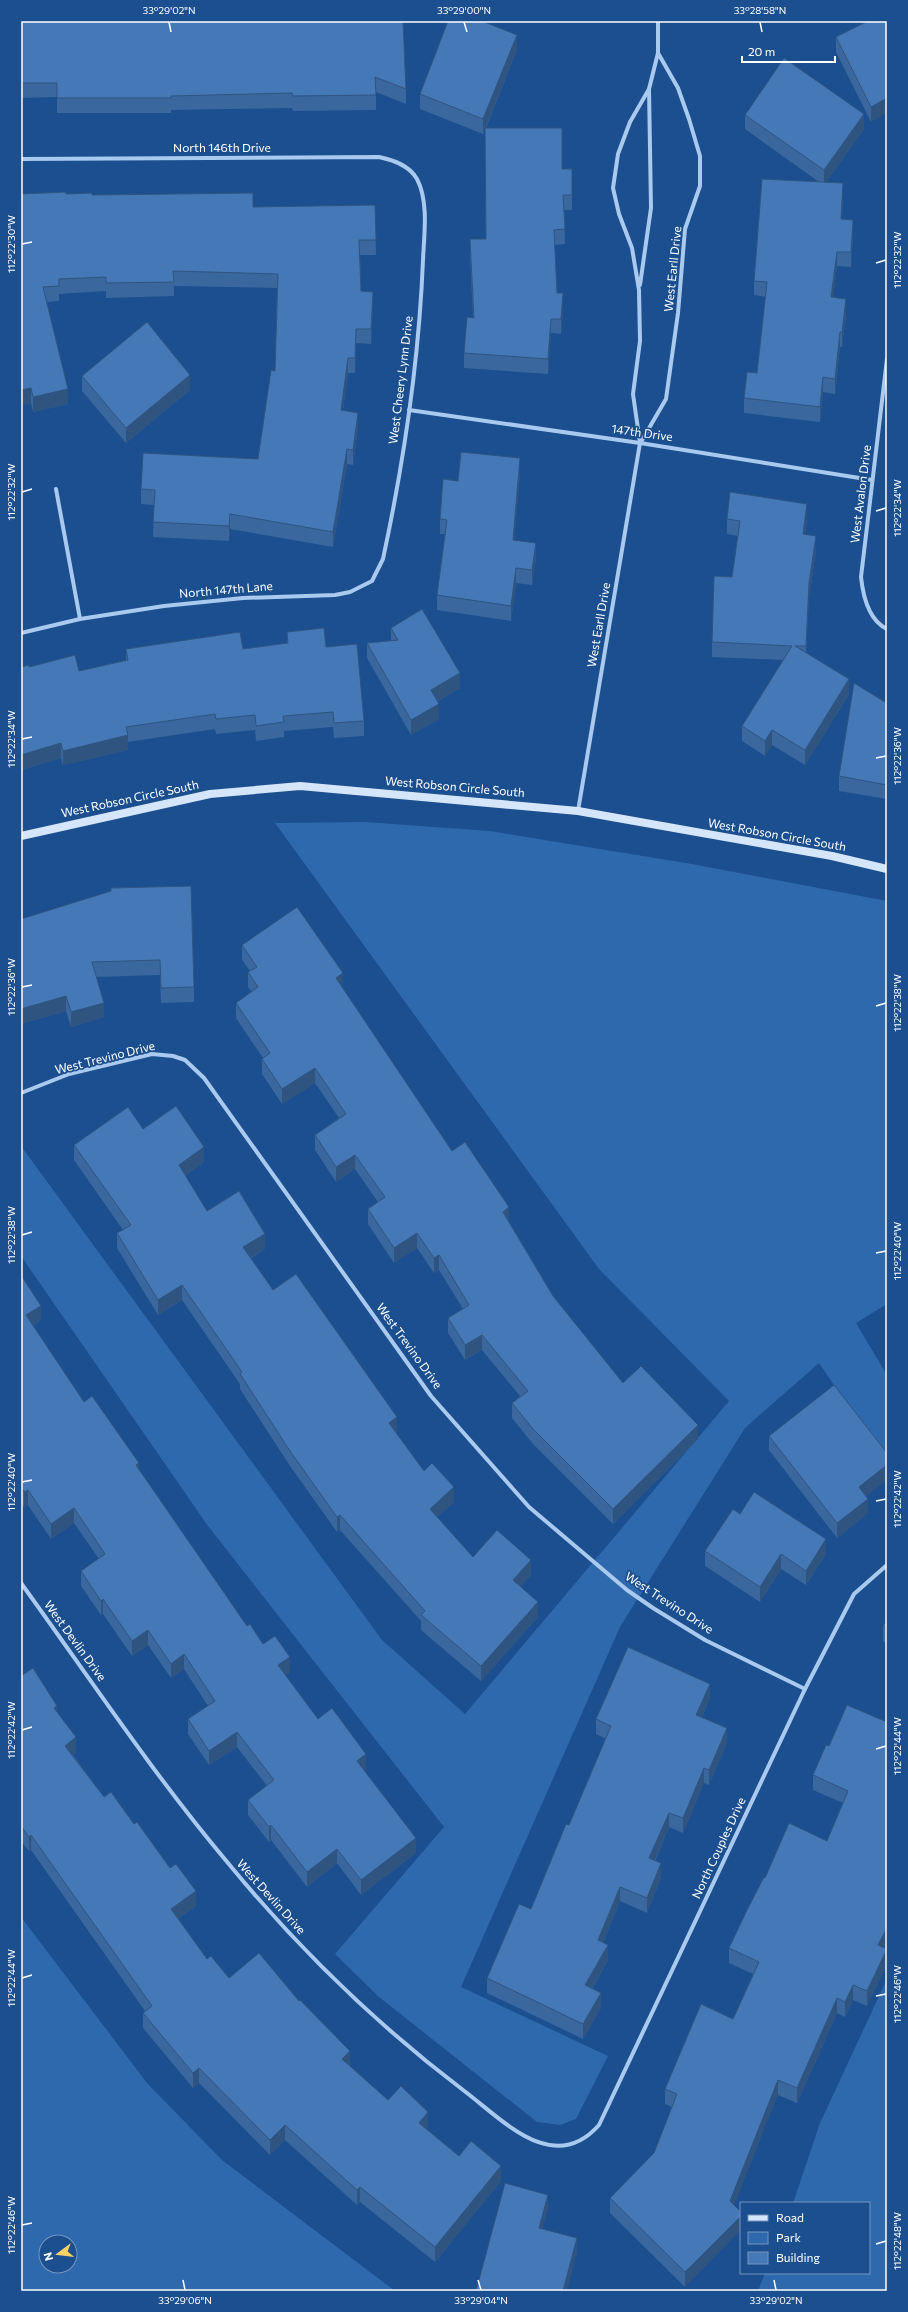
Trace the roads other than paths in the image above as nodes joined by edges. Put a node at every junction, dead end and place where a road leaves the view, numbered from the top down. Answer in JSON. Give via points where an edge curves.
{"nodes":[{"id":1,"x":658,"y":21,"type":"edge"},
{"id":2,"x":658,"y":53,"type":"junction"},
{"id":3,"x":649,"y":89,"type":"junction"},
{"id":4,"x":21,"y":159,"type":"edge"},
{"id":5,"x":416,"y":178,"type":"joint"},
{"id":6,"x":639,"y":290,"type":"junction"},
{"id":7,"x":887,"y":359,"type":"edge"},
{"id":8,"x":409,"y":410,"type":"junction"},
{"id":9,"x":640,"y":443,"type":"junction"},
{"id":10,"x":872,"y":480,"type":"junction"},
{"id":11,"x":56,"y":489,"type":"dead end"},
{"id":12,"x":372,"y":581,"type":"joint"},
{"id":13,"x":80,"y":620,"type":"junction"},
{"id":14,"x":887,"y":629,"type":"edge"},
{"id":15,"x":21,"y":632,"type":"edge"},
{"id":16,"x":578,"y":811,"type":"junction"},
{"id":17,"x":21,"y":836,"type":"edge"},
{"id":18,"x":887,"y":869,"type":"edge"},
{"id":19,"x":21,"y":1093,"type":"edge"},
{"id":20,"x":887,"y":1565,"type":"edge"},
{"id":21,"x":21,"y":1583,"type":"edge"},
{"id":22,"x":805,"y":1689,"type":"junction"},
{"id":23,"x":574,"y":2142,"type":"joint"}],
"edges":[{"from":1,"to":2,"type":"street","name":"West Earll Drive"},
{"from":2,"to":3,"type":"street","name":"West Earll Drive"},
{"from":2,"to":9,"type":"street","name":"West Earll Drive","via":[[678,88],[689,119],[700,156],[700,186],[685,229],[678,313],[666,399]]},
{"from":3,"to":6,"type":"street","name":"West Earll Drive","via":[[652,208]]},
{"from":3,"to":6,"type":"street","name":"West Earll Drive","via":[[630,122],[618,154],[613,188],[619,214],[632,248]]},
{"from":4,"to":5,"type":"street","name":"North 146th Drive","via":[[379,157],[400,163]]},
{"from":5,"to":8,"type":"street","name":"West Cheery Lynn Drive","via":[[423,200],[424,225],[420,318]]},
{"from":6,"to":9,"type":"street","name":"West Earll Drive","via":[[640,342],[633,394]]},
{"from":7,"to":10,"type":"street","name":"West Avalon Drive"},
{"from":8,"to":9,"type":"street","name":"147th Drive"},
{"from":8,"to":12,"type":"street","name":"West Cheery Lynn Drive","via":[[385,554]]},
{"from":9,"to":10,"type":"street","name":"147th Drive"},
{"from":9,"to":16,"type":"street","name":"West Earll Drive"},
{"from":10,"to":14,"type":"street","name":"West Avalon Drive","via":[[861,577],[867,606],[882,627]]},
{"from":11,"to":13,"type":"street"},
{"from":12,"to":13,"type":"street","name":"North 147th Lane","via":[[362,588],[335,594],[205,601]]},
{"from":13,"to":15,"type":"street","name":"North 147th Lane"},
{"from":16,"to":17,"type":"street","name":"West Robson Circle South","via":[[300,786],[210,794]]},
{"from":16,"to":18,"type":"street","name":"West Robson Circle South","via":[[832,856]]},
{"from":19,"to":22,"type":"street","name":"West Trevino Drive","via":[[69,1074],[152,1054],[185,1060],[204,1078],[431,1396],[530,1507],[627,1590],[653,1608],[705,1640]]},
{"from":20,"to":22,"type":"street","name":"North Couples Drive","via":[[854,1594]]},
{"from":21,"to":23,"type":"street","name":"West Devlin Drive","via":[[190,1816],[266,1908],[312,1957],[401,2040],[532,2141],[553,2146]]},
{"from":22,"to":23,"type":"street","name":"North Couples Drive","via":[[599,2125],[584,2138]]}]}
